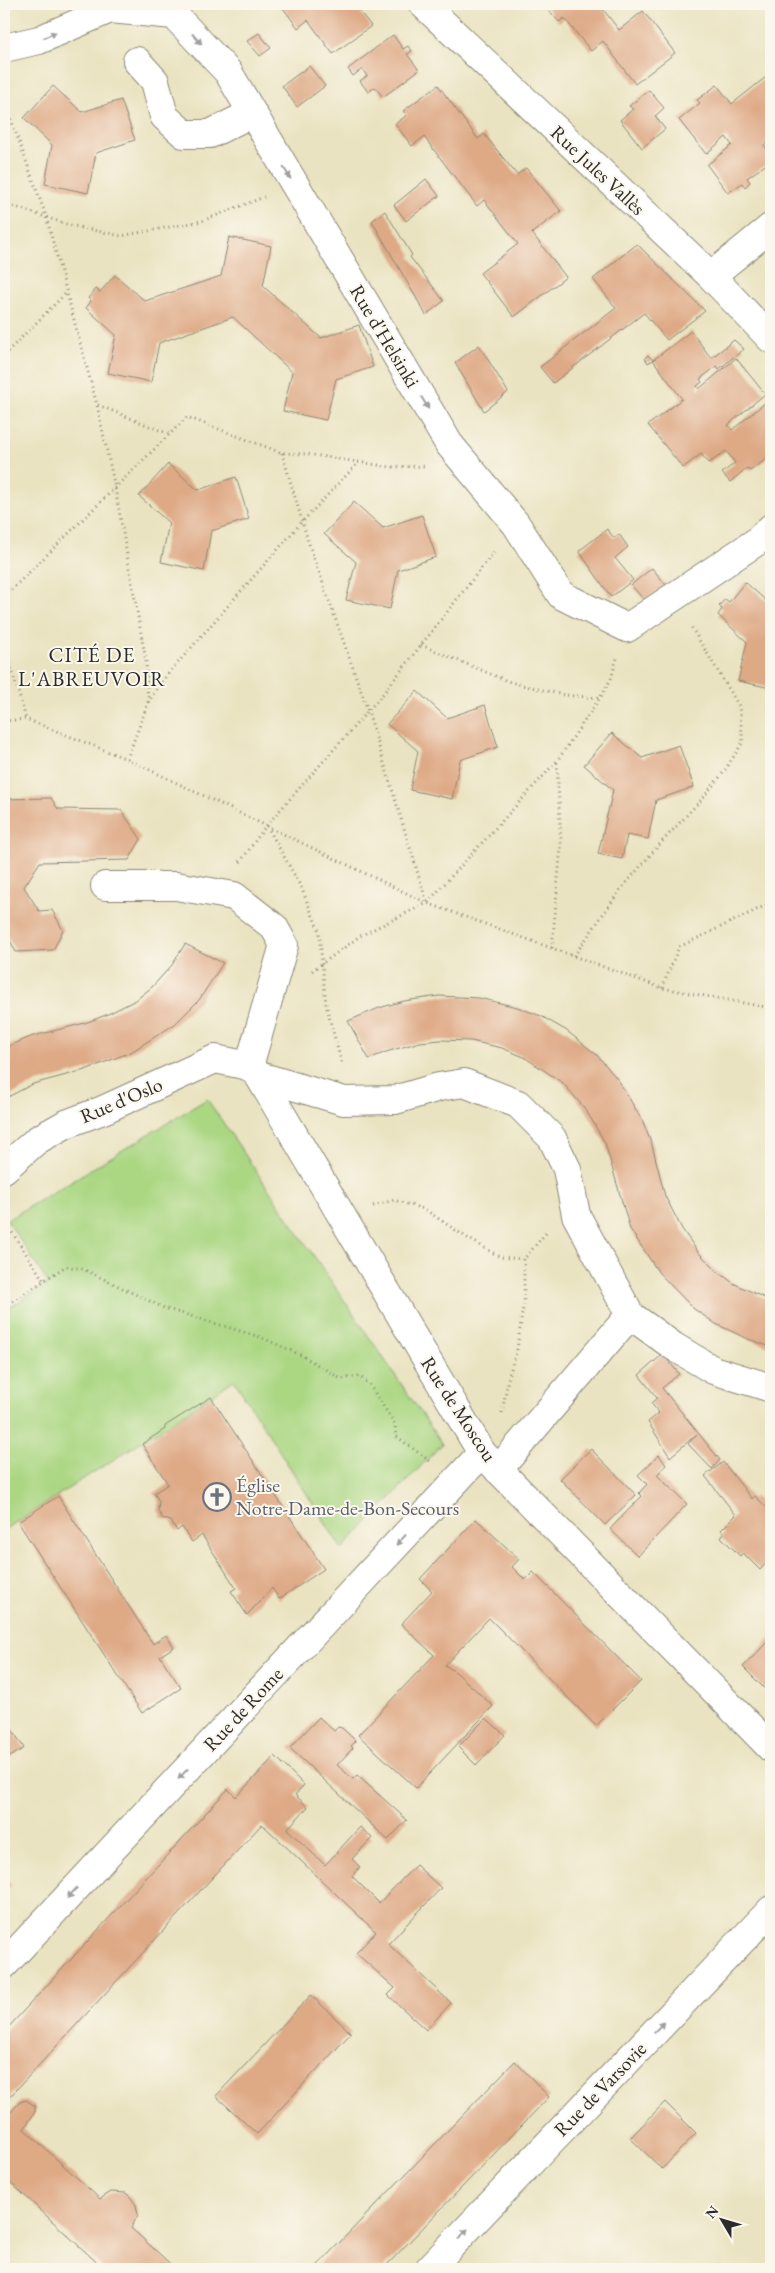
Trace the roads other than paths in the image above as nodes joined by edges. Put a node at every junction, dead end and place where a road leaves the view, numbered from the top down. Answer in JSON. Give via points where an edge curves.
{"nodes":[{"id":1,"x":423,"y":4,"type":"edge"},
{"id":2,"x":4,"y":48,"type":"edge"},
{"id":3,"x":137,"y":61,"type":"dead end"},
{"id":4,"x":252,"y":113,"type":"junction"},
{"id":5,"x":771,"y":227,"type":"edge"},
{"id":6,"x":710,"y":276,"type":"junction"},
{"id":7,"x":771,"y":338,"type":"edge"},
{"id":8,"x":771,"y":528,"type":"edge"},
{"id":9,"x":105,"y":886,"type":"dead end"},
{"id":10,"x":254,"y":1071,"type":"junction"},
{"id":11,"x":4,"y":1169,"type":"edge"},
{"id":12,"x":630,"y":1315,"type":"junction"},
{"id":13,"x":771,"y":1388,"type":"edge"},
{"id":14,"x":490,"y":1461,"type":"junction"},
{"id":15,"x":771,"y":1748,"type":"edge"},
{"id":16,"x":771,"y":1910,"type":"edge"},
{"id":17,"x":4,"y":1966,"type":"edge"},
{"id":18,"x":429,"y":2269,"type":"edge"}],
"edges":[{"from":1,"to":6,"type":"street","name":"Rue Jules Vallès"},
{"from":2,"to":4,"type":"street","name":"Rue d'Helsinki","one_way":true,"via":[[39,40],[110,9],[174,15],[228,72]]},
{"from":3,"to":4,"type":"street","via":[[155,81],[164,116],[184,134],[210,134]]},
{"from":4,"to":8,"type":"street","name":"Rue d'Helsinki","one_way":true,"via":[[449,444],[516,524],[560,595],[627,628],[756,542]]},
{"from":5,"to":6,"type":"street"},
{"from":6,"to":7,"type":"street","name":"Rue Jules Vallès"},
{"from":9,"to":10,"type":"street","via":[[176,886],[234,896],[274,927],[284,945]]},
{"from":10,"to":11,"type":"street","name":"Rue d'Oslo","via":[[214,1059],[66,1124],[37,1140]]},
{"from":10,"to":12,"type":"street","name":"Rue d'Oslo","via":[[344,1101],[395,1100],[464,1083],[518,1104],[552,1138],[567,1169],[576,1215]]},
{"from":10,"to":14,"type":"street","name":"Rue de Moscou"},
{"from":12,"to":13,"type":"street","via":[[713,1370]]},
{"from":12,"to":14,"type":"street","name":"Rue de Rome"},
{"from":14,"to":15,"type":"street","name":"Rue de Moscou"},
{"from":14,"to":17,"type":"street","name":"Rue de Rome","one_way":true,"via":[[456,1481]]},
{"from":18,"to":16,"type":"street","name":"Rue de Varsovie","one_way":true}]}
